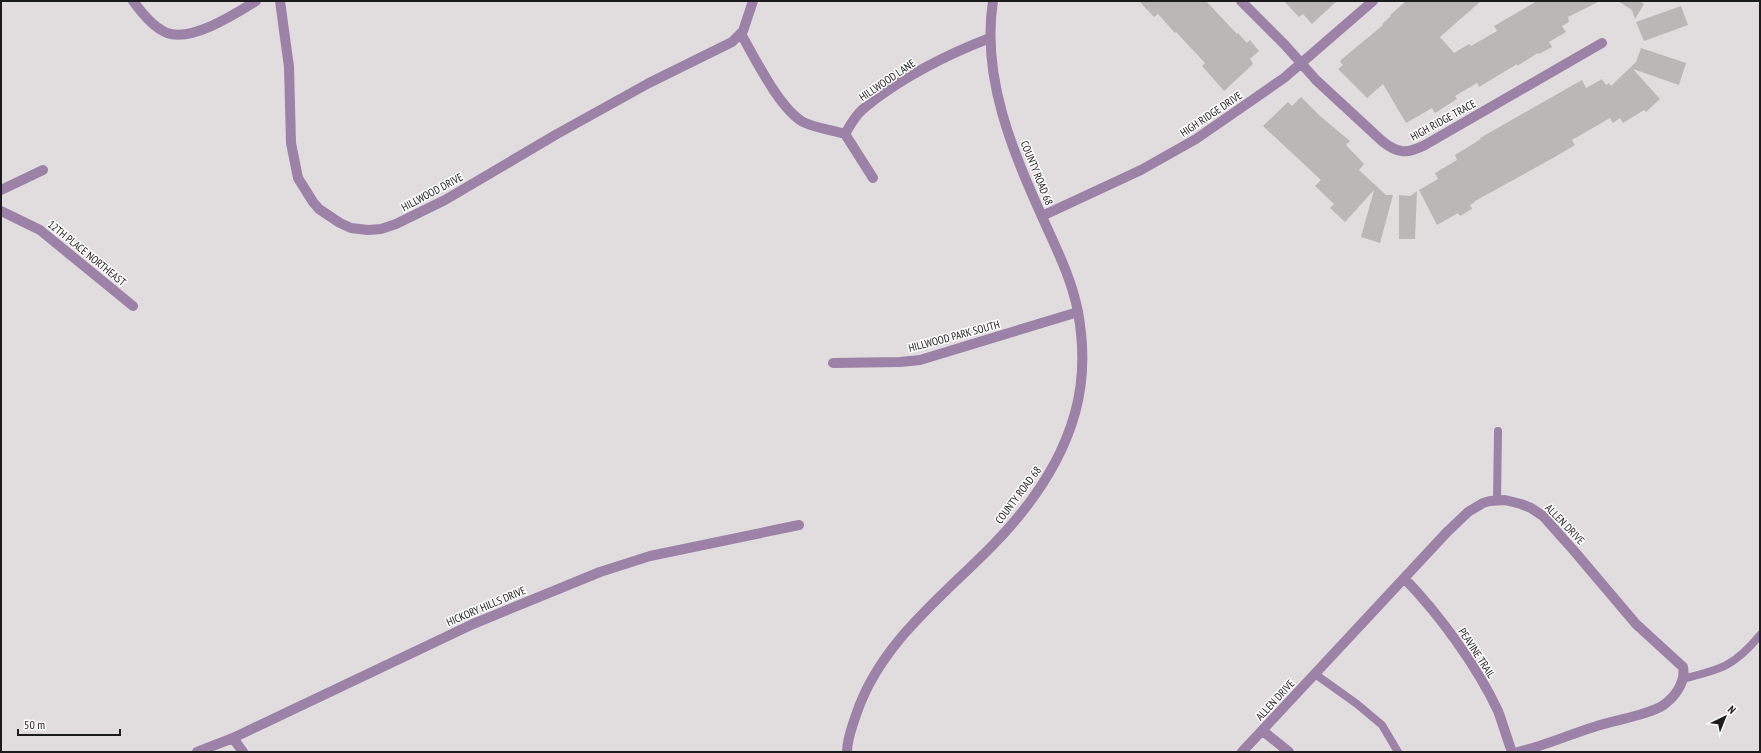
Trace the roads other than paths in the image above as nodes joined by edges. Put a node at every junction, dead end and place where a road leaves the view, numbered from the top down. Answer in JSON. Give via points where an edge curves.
{"nodes":[{"id":1,"x":133,"y":1,"type":"edge"},
{"id":2,"x":256,"y":1,"type":"edge"},
{"id":3,"x":280,"y":1,"type":"edge"},
{"id":4,"x":752,"y":1,"type":"edge"},
{"id":5,"x":993,"y":1,"type":"edge"},
{"id":6,"x":1241,"y":1,"type":"edge"},
{"id":7,"x":1373,"y":1,"type":"edge"},
{"id":8,"x":741,"y":34,"type":"junction"},
{"id":9,"x":990,"y":38,"type":"junction"},
{"id":10,"x":1602,"y":43,"type":"dead end"},
{"id":11,"x":1301,"y":63,"type":"junction"},
{"id":12,"x":845,"y":134,"type":"junction"},
{"id":13,"x":43,"y":170,"type":"dead end"},
{"id":14,"x":873,"y":178,"type":"dead end"},
{"id":15,"x":1,"y":190,"type":"edge"},
{"id":16,"x":1,"y":211,"type":"edge"},
{"id":17,"x":1042,"y":216,"type":"junction"},
{"id":18,"x":133,"y":306,"type":"dead end"},
{"id":19,"x":1078,"y":312,"type":"junction"},
{"id":20,"x":833,"y":363,"type":"dead end"},
{"id":21,"x":1498,"y":431,"type":"dead end"},
{"id":22,"x":1497,"y":500,"type":"junction"},
{"id":23,"x":800,"y":525,"type":"dead end"},
{"id":24,"x":1404,"y":578,"type":"junction"},
{"id":25,"x":1760,"y":635,"type":"edge"},
{"id":26,"x":1315,"y":674,"type":"junction"},
{"id":27,"x":1682,"y":678,"type":"junction"},
{"id":28,"x":1263,"y":730,"type":"junction"},
{"id":29,"x":233,"y":738,"type":"junction"},
{"id":30,"x":197,"y":752,"type":"edge"},
{"id":31,"x":243,"y":752,"type":"edge"},
{"id":32,"x":846,"y":752,"type":"edge"},
{"id":33,"x":1242,"y":752,"type":"edge"},
{"id":34,"x":1288,"y":752,"type":"edge"},
{"id":35,"x":1398,"y":752,"type":"edge"},
{"id":36,"x":1512,"y":752,"type":"edge"},
{"id":37,"x":1518,"y":752,"type":"edge"}],
"edges":[{"from":1,"to":2,"type":"street","via":[[154,24],[172,34],[202,30]]},
{"from":3,"to":8,"type":"street","name":"HILLWOOD DRIVE","via":[[289,67],[291,143],[298,178],[319,209],[340,223],[360,230],[381,229],[396,224],[446,200],[563,130],[732,42]]},
{"from":4,"to":8,"type":"street"},
{"from":5,"to":9,"type":"street","name":"COUNTY ROAD 68"},
{"from":6,"to":11,"type":"street","name":"HIGH RIDGE TRACE"},
{"from":7,"to":11,"type":"street","name":"HIGH RIDGE DRIVE"},
{"from":8,"to":12,"type":"street","via":[[770,84],[795,115],[810,125]]},
{"from":9,"to":12,"type":"street","name":"HILLWOOD LANE","via":[[945,57],[900,83],[863,109]]},
{"from":9,"to":17,"type":"street","name":"COUNTY ROAD 68","via":[[992,67],[1000,106],[1011,142]]},
{"from":10,"to":11,"type":"street","name":"HIGH RIDGE TRACE","via":[[1413,151],[1401,152],[1391,148],[1316,80]]},
{"from":11,"to":17,"type":"street","name":"HIGH RIDGE DRIVE","via":[[1228,118],[1174,153]]},
{"from":12,"to":14,"type":"street"},
{"from":13,"to":15,"type":"street"},
{"from":16,"to":18,"type":"street","name":"12TH PLACE NORTHEAST","via":[[40,230]]},
{"from":17,"to":19,"type":"street","name":"COUNTY ROAD 68","via":[[1064,268]]},
{"from":19,"to":20,"type":"street","name":"HILLWOOD PARK SOUTH","via":[[920,360]]},
{"from":19,"to":32,"type":"street","name":"COUNTY ROAD 68","via":[[1082,359],[1079,392],[1068,435],[1054,467],[1012,524],[890,648],[859,704]]},
{"from":21,"to":22,"type":"lane"},
{"from":22,"to":24,"type":"street","name":"ALLEN DRIVE","via":[[1483,503],[1468,512]]},
{"from":22,"to":27,"type":"street","name":"ALLEN DRIVE","via":[[1521,504],[1543,516],[1636,624],[1683,667]]},
{"from":23,"to":29,"type":"street","name":"HICKORY HILLS DRIVE","via":[[650,556],[600,572],[473,624]]},
{"from":24,"to":26,"type":"street","name":"ALLEN DRIVE"},
{"from":24,"to":36,"type":"street","name":"PEAVINE TRAIL","via":[[1445,626],[1476,672],[1498,712]]},
{"from":25,"to":27,"type":"lane","via":[[1736,660],[1714,672]]},
{"from":26,"to":28,"type":"street","name":"ALLEN DRIVE"},
{"from":26,"to":35,"type":"lane","via":[[1382,725]]},
{"from":27,"to":37,"type":"street","via":[[1677,692],[1657,708]]},
{"from":28,"to":33,"type":"street","name":"ALLEN DRIVE"},
{"from":28,"to":34,"type":"street"},
{"from":29,"to":30,"type":"street","name":"HICKORY HILLS DRIVE"},
{"from":29,"to":31,"type":"street"}]}
